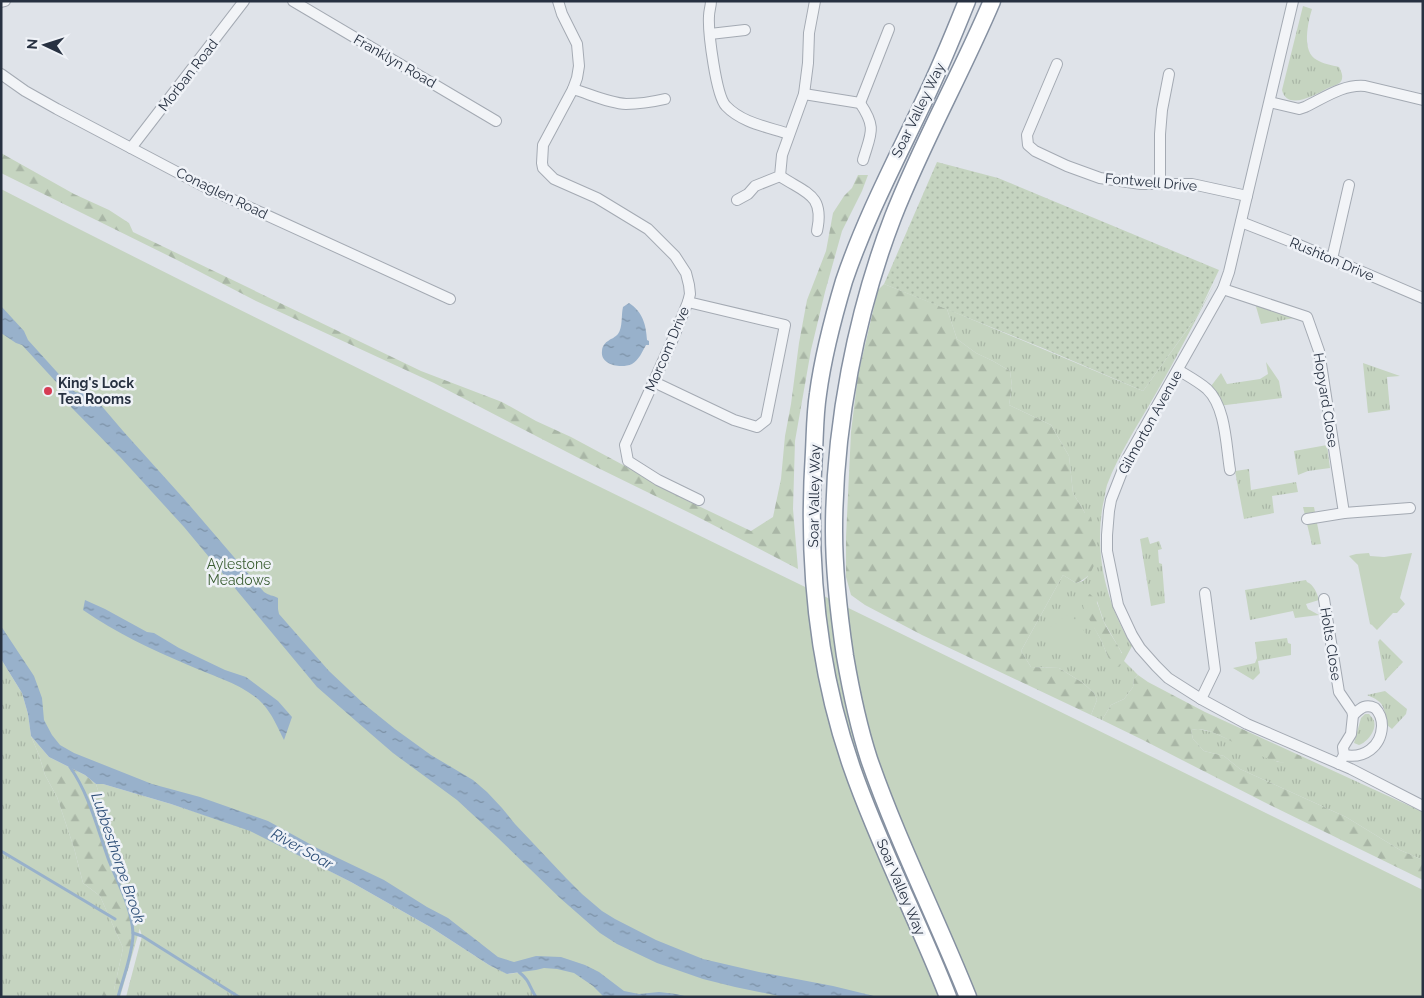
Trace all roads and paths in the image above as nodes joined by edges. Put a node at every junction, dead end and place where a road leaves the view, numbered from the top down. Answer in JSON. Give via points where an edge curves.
{"nodes":[{"id":1,"x":5,"y":1,"type":"edge"},
{"id":2,"x":244,"y":1,"type":"edge"},
{"id":3,"x":293,"y":1,"type":"edge"},
{"id":4,"x":558,"y":1,"type":"edge"},
{"id":5,"x":711,"y":1,"type":"edge"},
{"id":6,"x":815,"y":1,"type":"edge"},
{"id":7,"x":966,"y":1,"type":"edge"},
{"id":8,"x":992,"y":1,"type":"edge"},
{"id":9,"x":1293,"y":1,"type":"edge"},
{"id":10,"x":1,"y":2,"type":"edge"},
{"id":11,"x":889,"y":29,"type":"dead end"},
{"id":12,"x":745,"y":30,"type":"dead end"},
{"id":13,"x":710,"y":34,"type":"junction"},
{"id":14,"x":1057,"y":64,"type":"dead end"},
{"id":15,"x":1,"y":74,"type":"edge"},
{"id":16,"x":1169,"y":74,"type":"dead end"},
{"id":17,"x":573,"y":89,"type":"junction"},
{"id":18,"x":804,"y":94,"type":"junction"},
{"id":19,"x":665,"y":99,"type":"dead end"},
{"id":20,"x":1423,"y":100,"type":"edge"},
{"id":21,"x":1270,"y":102,"type":"junction"},
{"id":22,"x":860,"y":103,"type":"junction"},
{"id":23,"x":496,"y":120,"type":"dead end"},
{"id":24,"x":789,"y":134,"type":"junction"},
{"id":25,"x":131,"y":148,"type":"junction"},
{"id":26,"x":863,"y":160,"type":"dead end"},
{"id":27,"x":780,"y":176,"type":"junction"},
{"id":28,"x":1160,"y":183,"type":"junction"},
{"id":29,"x":1349,"y":184,"type":"dead end"},
{"id":30,"x":1247,"y":196,"type":"junction"},
{"id":31,"x":738,"y":200,"type":"dead end"},
{"id":32,"x":1241,"y":222,"type":"junction"},
{"id":33,"x":817,"y":230,"type":"dead end"},
{"id":34,"x":1332,"y":259,"type":"junction"},
{"id":35,"x":1223,"y":289,"type":"junction"},
{"id":36,"x":1423,"y":298,"type":"edge"},
{"id":37,"x":450,"y":299,"type":"dead end"},
{"id":38,"x":688,"y":302,"type":"junction"},
{"id":39,"x":1178,"y":370,"type":"junction"},
{"id":40,"x":654,"y":382,"type":"junction"},
{"id":41,"x":1230,"y":470,"type":"dead end"},
{"id":42,"x":699,"y":500,"type":"dead end"},
{"id":43,"x":1410,"y":508,"type":"dead end"},
{"id":44,"x":1344,"y":514,"type":"junction"},
{"id":45,"x":1307,"y":519,"type":"dead end"},
{"id":46,"x":1205,"y":594,"type":"dead end"},
{"id":47,"x":1324,"y":599,"type":"dead end"},
{"id":48,"x":1202,"y":699,"type":"junction"},
{"id":49,"x":1353,"y":715,"type":"junction"},
{"id":50,"x":1341,"y":760,"type":"junction"},
{"id":51,"x":1423,"y":806,"type":"edge"},
{"id":52,"x":946,"y":992,"type":"edge"},
{"id":53,"x":968,"y":997,"type":"edge"}],
"edges":[{"from":1,"to":10,"type":"street"},
{"from":2,"to":25,"type":"street","name":"Morban Road"},
{"from":3,"to":23,"type":"street","name":"Franklyn Road"},
{"from":4,"to":17,"type":"street","name":"Morcom Drive","via":[[578,49],[579,66]]},
{"from":5,"to":13,"type":"street"},
{"from":6,"to":18,"type":"street"},
{"from":7,"to":52,"type":"highway","name":"Soar Valley Way","via":[[940,65],[870,213],[836,308],[817,397],[812,486],[818,621],[831,696],[852,768]]},
{"from":8,"to":53,"type":"highway","name":"Soar Valley Way","via":[[905,189],[868,292],[852,359],[839,440],[834,530],[840,624],[851,691],[869,757]]},
{"from":9,"to":21,"type":"street","name":"Gilmorton Avenue"},
{"from":11,"to":22,"type":"street"},
{"from":12,"to":13,"type":"street"},
{"from":13,"to":24,"type":"street","via":[[717,88],[725,106],[738,116]]},
{"from":14,"to":28,"type":"street","name":"Fontwell Drive","via":[[1027,135],[1028,145],[1041,155],[1100,178]]},
{"from":15,"to":25,"type":"street","name":"Conaglen Road","via":[[25,91]]},
{"from":16,"to":28,"type":"street","via":[[1160,126]]},
{"from":17,"to":19,"type":"street","via":[[624,104]]},
{"from":17,"to":38,"type":"street","name":"Morcom Drive","via":[[543,145],[543,168],[554,179],[597,198],[648,229],[675,256],[686,273],[690,294]]},
{"from":18,"to":22,"type":"street"},
{"from":18,"to":24,"type":"street"},
{"from":20,"to":21,"type":"street","via":[[1357,86],[1344,88],[1298,109]]},
{"from":21,"to":30,"type":"street","name":"Gilmorton Avenue"},
{"from":22,"to":26,"type":"street","via":[[868,115],[871,129]]},
{"from":24,"to":27,"type":"street"},
{"from":25,"to":37,"type":"street","name":"Conaglen Road"},
{"from":27,"to":31,"type":"street","via":[[755,186]]},
{"from":27,"to":33,"type":"street","via":[[812,196],[820,218]]},
{"from":28,"to":30,"type":"street","name":"Fontwell Drive","via":[[1192,184]]},
{"from":29,"to":34,"type":"street"},
{"from":30,"to":32,"type":"street","name":"Gilmorton Avenue"},
{"from":32,"to":34,"type":"street","name":"Rushton Drive"},
{"from":32,"to":35,"type":"street","name":"Gilmorton Avenue"},
{"from":34,"to":36,"type":"street","name":"Rushton Drive"},
{"from":35,"to":39,"type":"street","name":"Gilmorton Avenue"},
{"from":35,"to":44,"type":"street","name":"Hopyard Close","via":[[1307,317],[1319,351]]},
{"from":38,"to":40,"type":"street","name":"Morcom Drive"},
{"from":38,"to":40,"type":"street","via":[[785,325],[766,420],[757,427],[734,420]]},
{"from":39,"to":41,"type":"street","via":[[1208,390],[1218,406]]},
{"from":39,"to":48,"type":"street","name":"Gilmorton Avenue","via":[[1118,479],[1109,511],[1107,551],[1118,605],[1140,648],[1168,678]]},
{"from":40,"to":42,"type":"street","name":"Morcom Drive","via":[[626,445],[628,461]]},
{"from":43,"to":44,"type":"street"},
{"from":44,"to":45,"type":"street"},
{"from":46,"to":48,"type":"street","via":[[1214,670]]},
{"from":47,"to":49,"type":"street","name":"Holts Close","via":[[1339,692]]},
{"from":48,"to":50,"type":"street","name":"Gilmorton Avenue","via":[[1248,724]]},
{"from":49,"to":50,"type":"street","via":[[1353,729],[1343,746]]},
{"from":49,"to":50,"type":"street","via":[[1363,707],[1375,708],[1381,717],[1381,733],[1372,749]]},
{"from":50,"to":51,"type":"street","name":"Gilmorton Avenue"}]}
